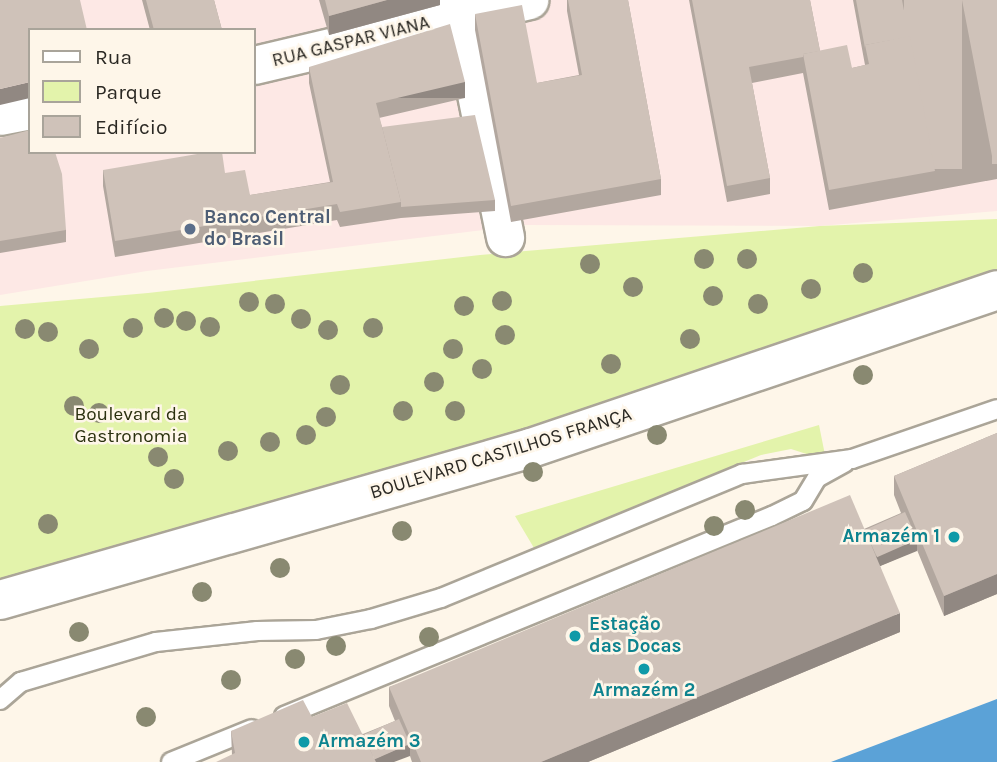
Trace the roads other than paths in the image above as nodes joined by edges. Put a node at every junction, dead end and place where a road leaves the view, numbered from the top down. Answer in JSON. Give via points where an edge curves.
{"nodes":[{"id":1,"x":529,"y":0,"type":"edge"},
{"id":2,"x":453,"y":8,"type":"edge"},
{"id":3,"x":256,"y":64,"type":"edge"},
{"id":4,"x":28,"y":110,"type":"edge"},
{"id":5,"x":0,"y":116,"type":"edge"},
{"id":6,"x":505,"y":237,"type":"dead end"},
{"id":7,"x":997,"y":290,"type":"edge"},
{"id":8,"x":997,"y":409,"type":"edge"},
{"id":9,"x":852,"y":459,"type":"junction"},
{"id":10,"x":0,"y":600,"type":"edge"},
{"id":11,"x":0,"y":700,"type":"edge"},
{"id":12,"x":171,"y":762,"type":"edge"}],
"edges":[{"from":1,"to":2,"type":"street","name":"RUA GASPAR VIANA"},
{"from":2,"to":3,"type":"street","name":"RUA GASPAR VIANA"},
{"from":2,"to":6,"type":"street","via":[[467,50]]},
{"from":4,"to":5,"type":"street"},
{"from":7,"to":10,"type":"main road","name":"BOULEVARD CASTILHOS FRANÇA","via":[[531,448]]},
{"from":8,"to":9,"type":"lane"},
{"from":9,"to":11,"type":"lane","via":[[742,474],[441,598],[371,619],[316,630],[156,642],[21,682]]},
{"from":9,"to":12,"type":"lane","via":[[817,478],[803,500],[772,516]]}]}
